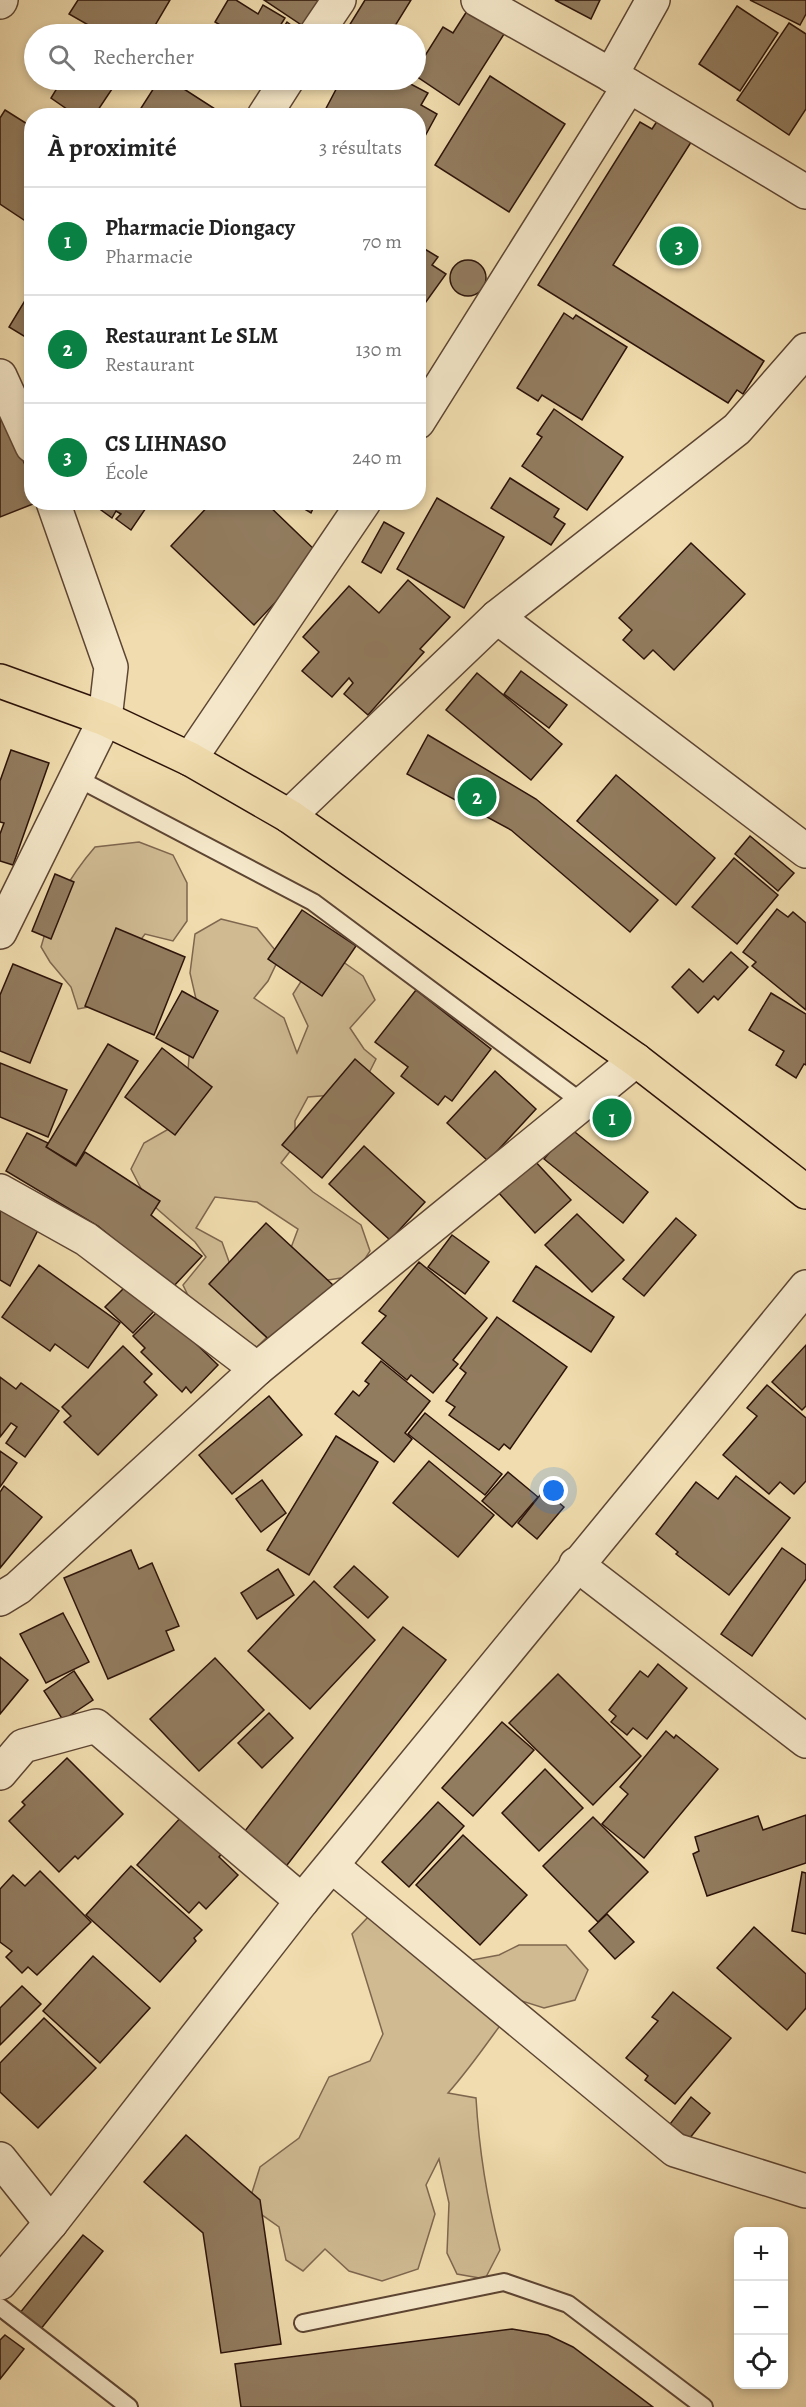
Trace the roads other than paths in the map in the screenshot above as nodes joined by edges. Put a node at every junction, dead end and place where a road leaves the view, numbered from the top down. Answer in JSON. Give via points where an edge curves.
{"nodes":[{"id":1,"x":339,"y":0,"type":"edge"},
{"id":2,"x":478,"y":0,"type":"edge"},
{"id":3,"x":653,"y":0,"type":"edge"},
{"id":4,"x":323,"y":24,"type":"edge"},
{"id":5,"x":620,"y":80,"type":"junction"},
{"id":6,"x":281,"y":90,"type":"edge"},
{"id":7,"x":269,"y":108,"type":"edge"},
{"id":8,"x":806,"y":192,"type":"edge"},
{"id":9,"x":806,"y":350,"type":"edge"},
{"id":10,"x":0,"y":376,"type":"edge"},
{"id":11,"x":426,"y":408,"type":"edge"},
{"id":12,"x":24,"y":428,"type":"edge"},
{"id":13,"x":56,"y":510,"type":"edge"},
{"id":14,"x":359,"y":510,"type":"edge"},
{"id":15,"x":497,"y":616,"type":"junction"},
{"id":16,"x":0,"y":681,"type":"edge"},
{"id":17,"x":105,"y":718,"type":"junction"},
{"id":18,"x":190,"y":759,"type":"junction"},
{"id":19,"x":75,"y":777,"type":"junction"},
{"id":20,"x":289,"y":816,"type":"junction"},
{"id":21,"x":806,"y":851,"type":"edge"},
{"id":22,"x":0,"y":932,"type":"edge"},
{"id":23,"x":636,"y":1060,"type":"junction"},
{"id":24,"x":583,"y":1104,"type":"junction"},
{"id":25,"x":0,"y":1191,"type":"edge"},
{"id":26,"x":806,"y":1192,"type":"edge"},
{"id":27,"x":806,"y":1287,"type":"edge"},
{"id":28,"x":257,"y":1369,"type":"junction"},
{"id":29,"x":576,"y":1564,"type":"junction"},
{"id":30,"x":0,"y":1599,"type":"edge"},
{"id":31,"x":806,"y":1741,"type":"edge"},
{"id":32,"x":0,"y":1773,"type":"edge"},
{"id":33,"x":332,"y":1866,"type":"junction"},
{"id":34,"x":302,"y":1901,"type":"junction"},
{"id":35,"x":0,"y":2159,"type":"edge"},
{"id":36,"x":806,"y":2191,"type":"edge"},
{"id":37,"x":51,"y":2223,"type":"junction"},
{"id":38,"x":0,"y":2283,"type":"edge"},
{"id":39,"x":0,"y":2307,"type":"edge"},
{"id":40,"x":303,"y":2323,"type":"dead end"},
{"id":41,"x":129,"y":2407,"type":"edge"},
{"id":42,"x":704,"y":2407,"type":"edge"}],
"edges":[{"from":1,"to":4,"type":"street"},
{"from":2,"to":5,"type":"street"},
{"from":3,"to":5,"type":"street"},
{"from":5,"to":8,"type":"street"},
{"from":5,"to":11,"type":"street"},
{"from":6,"to":7,"type":"street"},
{"from":9,"to":15,"type":"street","via":[[737,429]]},
{"from":10,"to":12,"type":"street"},
{"from":13,"to":17,"type":"street","via":[[111,667]]},
{"from":14,"to":18,"type":"street"},
{"from":15,"to":20,"type":"street"},
{"from":15,"to":21,"type":"street"},
{"from":16,"to":17,"type":"main road"},
{"from":17,"to":18,"type":"main road"},
{"from":17,"to":19,"type":"street"},
{"from":18,"to":20,"type":"main road"},
{"from":19,"to":22,"type":"street"},
{"from":19,"to":24,"type":"lane","via":[[313,902]]},
{"from":20,"to":23,"type":"main road"},
{"from":23,"to":24,"type":"street"},
{"from":23,"to":26,"type":"main road"},
{"from":24,"to":28,"type":"street"},
{"from":25,"to":28,"type":"street","via":[[86,1239]]},
{"from":27,"to":29,"type":"street"},
{"from":28,"to":30,"type":"street","via":[[18,1588]]},
{"from":29,"to":31,"type":"street"},
{"from":29,"to":33,"type":"street"},
{"from":32,"to":34,"type":"street","via":[[23,1746],[96,1726]]},
{"from":33,"to":34,"type":"street"},
{"from":33,"to":36,"type":"street","via":[[675,2150]]},
{"from":34,"to":37,"type":"street"},
{"from":35,"to":37,"type":"street"},
{"from":37,"to":38,"type":"street"},
{"from":39,"to":41,"type":"lane"},
{"from":40,"to":42,"type":"lane","via":[[504,2282],[568,2304]]}]}
